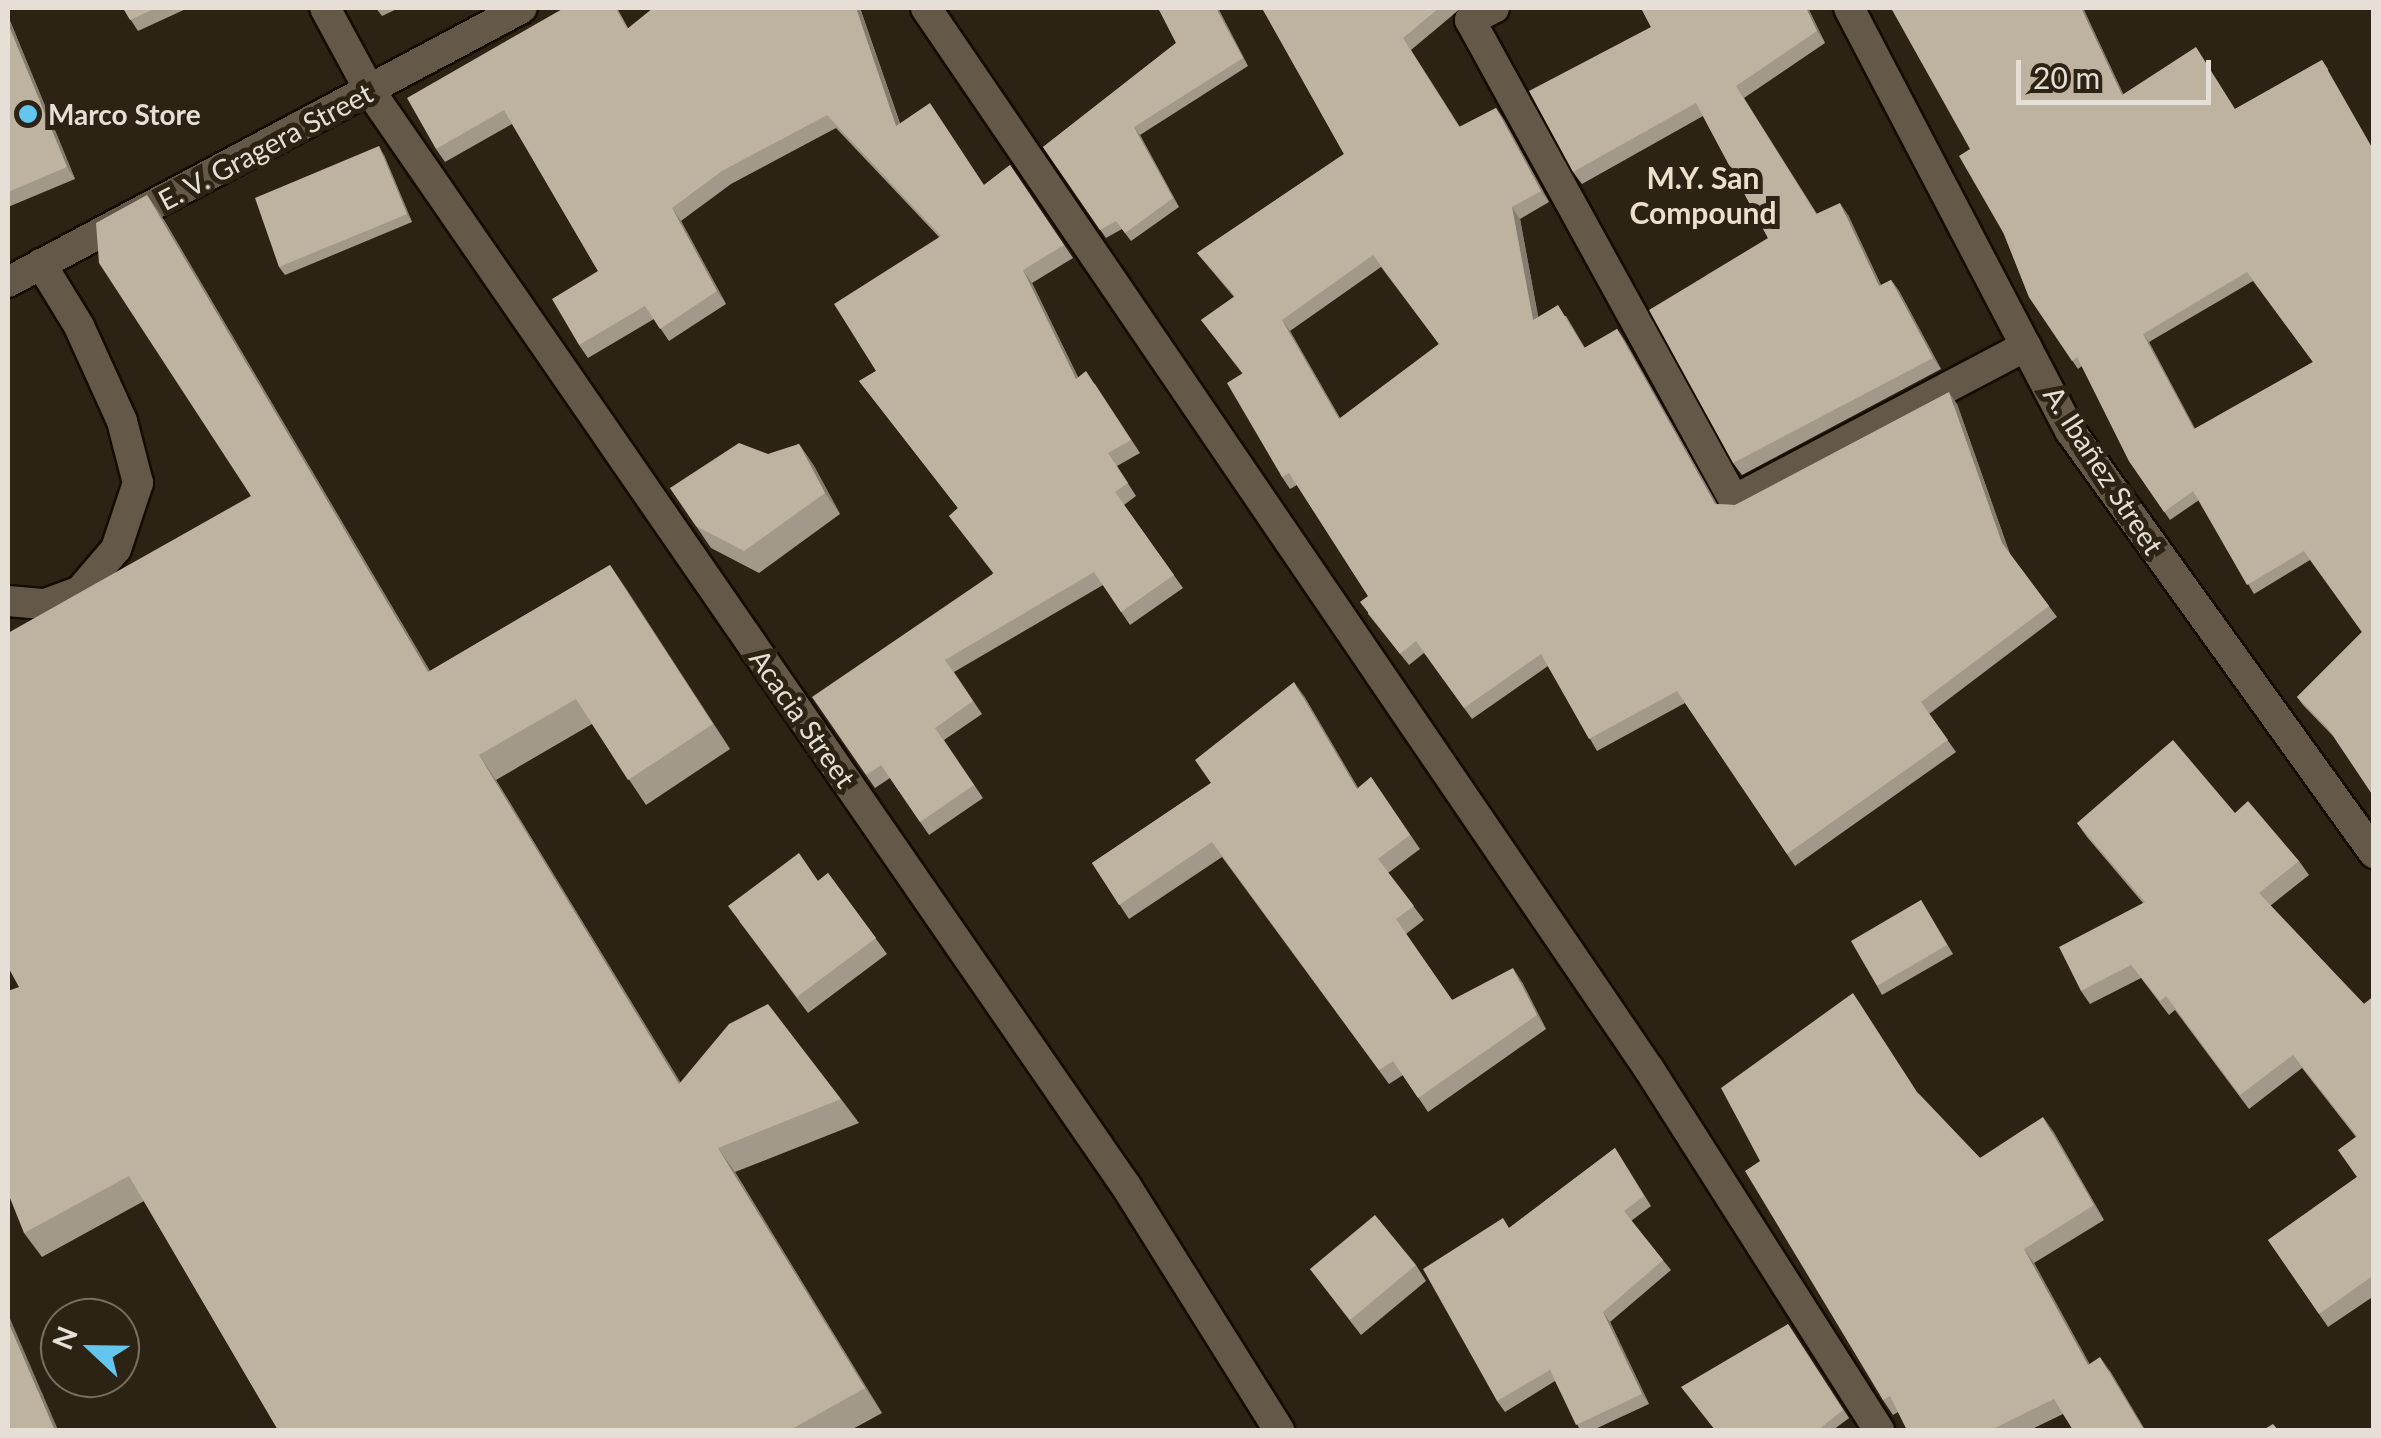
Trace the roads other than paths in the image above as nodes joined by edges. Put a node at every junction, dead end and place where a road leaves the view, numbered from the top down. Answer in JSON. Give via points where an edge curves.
{"nodes":[{"id":1,"x":325,"y":8,"type":"edge"},
{"id":2,"x":522,"y":8,"type":"edge"},
{"id":3,"x":926,"y":8,"type":"edge"},
{"id":4,"x":1494,"y":8,"type":"edge"},
{"id":5,"x":1848,"y":8,"type":"edge"},
{"id":6,"x":370,"y":91,"type":"junction"},
{"id":7,"x":41,"y":264,"type":"junction"},
{"id":8,"x":8,"y":282,"type":"edge"},
{"id":9,"x":2026,"y":346,"type":"junction"},
{"id":10,"x":8,"y":601,"type":"edge"},
{"id":11,"x":2374,"y":854,"type":"edge"},
{"id":12,"x":1279,"y":1430,"type":"edge"},
{"id":13,"x":1878,"y":1430,"type":"edge"}],
"edges":[{"from":1,"to":6,"type":"street","name":"Acacia Street"},
{"from":2,"to":6,"type":"street","name":"E. V. Gragera Street"},
{"from":3,"to":13,"type":"street","via":[[1649,1069]]},
{"from":4,"to":9,"type":"street","via":[[1470,20],[1734,500]]},
{"from":5,"to":9,"type":"street","name":"A. Ibañez Street"},
{"from":6,"to":7,"type":"street","name":"E. V. Gragera Street"},
{"from":6,"to":12,"type":"street","name":"Acacia Street","via":[[1126,1186]]},
{"from":7,"to":8,"type":"street","name":"E. V. Gragera Street"},
{"from":7,"to":10,"type":"street","via":[[79,326],[122,421],[138,484],[116,549],[80,591],[45,604]]},
{"from":9,"to":11,"type":"street","name":"A. Ibañez Street","via":[[2071,432]]}]}
